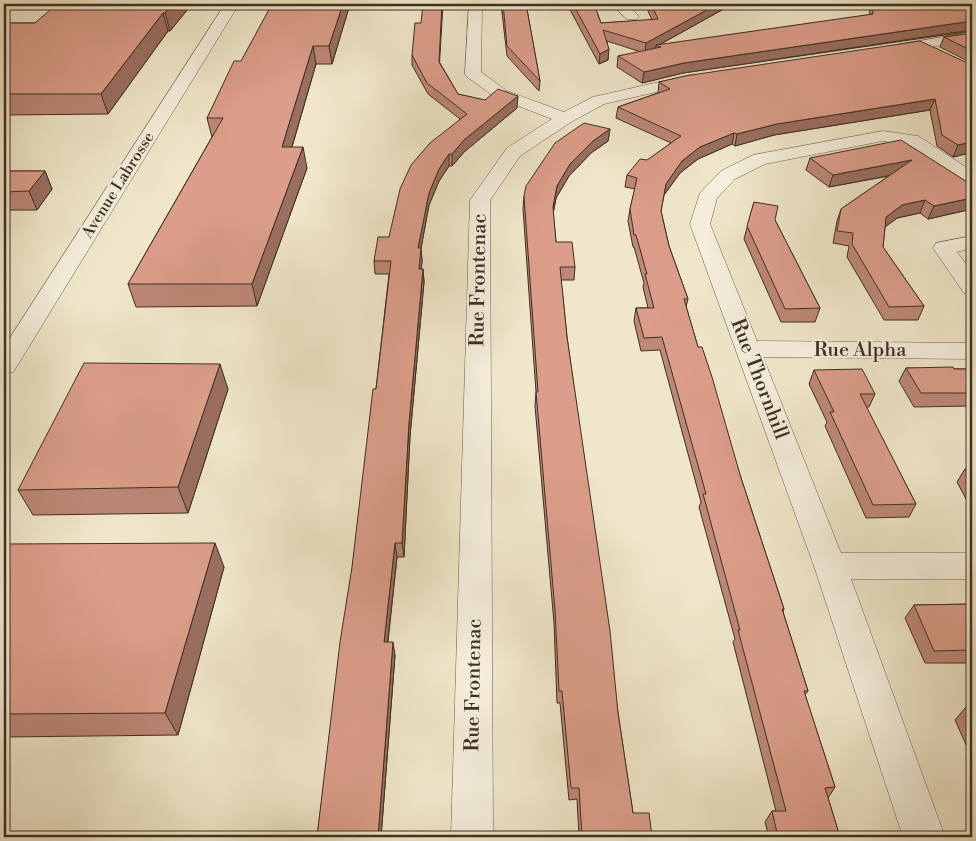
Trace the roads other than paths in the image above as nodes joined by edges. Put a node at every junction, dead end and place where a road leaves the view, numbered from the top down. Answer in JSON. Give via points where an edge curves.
{"nodes":[{"id":1,"x":232,"y":4,"type":"edge"},
{"id":2,"x":474,"y":4,"type":"edge"},
{"id":3,"x":618,"y":4,"type":"edge"},
{"id":4,"x":632,"y":16,"type":"dead end"},
{"id":5,"x":972,"y":36,"type":"edge"},
{"id":6,"x":872,"y":52,"type":"edge"},
{"id":7,"x":718,"y":75,"type":"edge"},
{"id":8,"x":565,"y":118,"type":"junction"},
{"id":9,"x":972,"y":179,"type":"edge"},
{"id":10,"x":972,"y":242,"type":"edge"},
{"id":11,"x":972,"y":288,"type":"edge"},
{"id":12,"x":748,"y":349,"type":"junction"},
{"id":13,"x":972,"y":351,"type":"edge"},
{"id":14,"x":4,"y":366,"type":"edge"},
{"id":15,"x":830,"y":566,"type":"junction"},
{"id":16,"x":972,"y":566,"type":"edge"},
{"id":17,"x":472,"y":837,"type":"edge"},
{"id":18,"x":924,"y":837,"type":"edge"}],
"edges":[{"from":1,"to":14,"type":"street","name":"Avenue Labrosse"},
{"from":2,"to":8,"type":"street","via":[[473,74],[502,94]]},
{"from":3,"to":4,"type":"street"},
{"from":5,"to":6,"type":"street","via":[[930,50]]},
{"from":7,"to":8,"type":"street","name":"Rue Frontenac","via":[[682,80],[599,100]]},
{"from":8,"to":17,"type":"street","name":"Rue Frontenac","via":[[513,152],[480,200]]},
{"from":9,"to":12,"type":"street","name":"Rue Thornhill","via":[[912,140],[883,136],[760,159],[728,176],[707,197],[700,224]]},
{"from":10,"to":11,"type":"street","via":[[944,248]]},
{"from":12,"to":13,"type":"street","name":"Rue Alpha"},
{"from":12,"to":15,"type":"street","name":"Rue Thornhill"},
{"from":15,"to":16,"type":"street"},
{"from":15,"to":18,"type":"street","name":"Rue Thornhill"}]}
